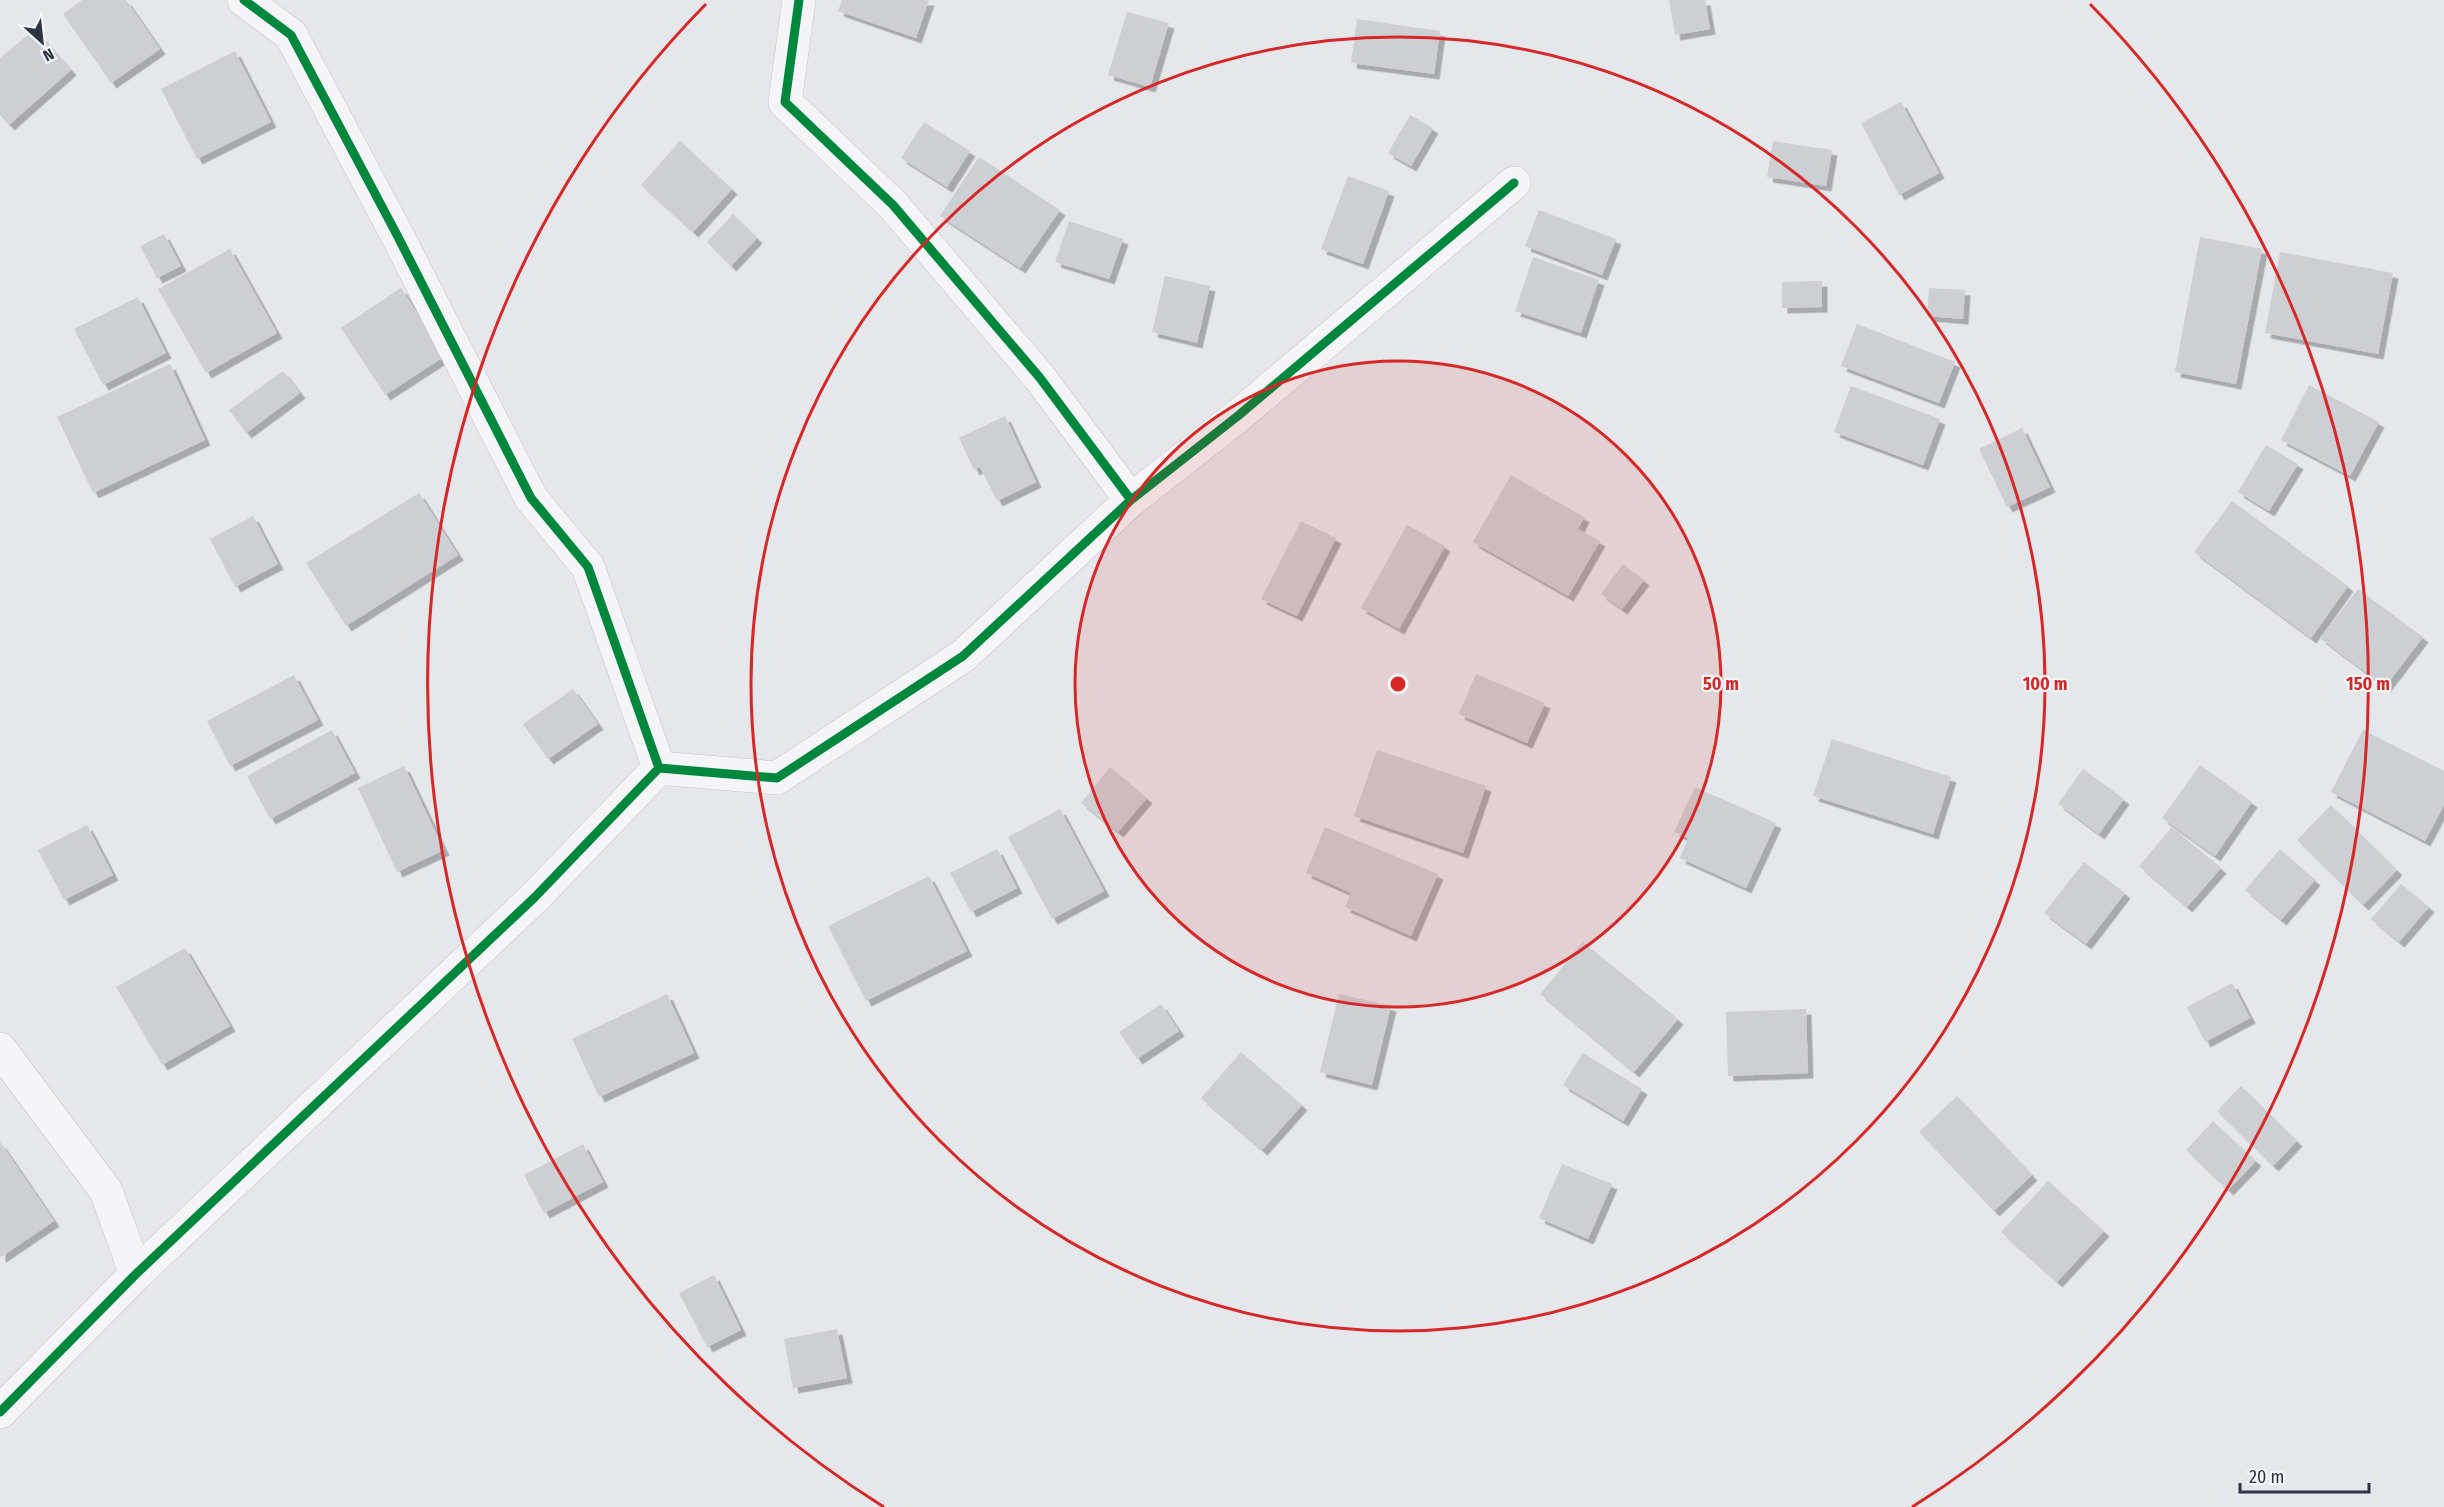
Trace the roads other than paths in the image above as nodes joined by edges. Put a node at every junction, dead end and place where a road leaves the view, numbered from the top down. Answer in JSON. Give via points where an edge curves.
{"nodes":[{"id":1,"x":244,"y":0,"type":"edge"},
{"id":2,"x":799,"y":0,"type":"edge"},
{"id":3,"x":1514,"y":183,"type":"dead end"},
{"id":4,"x":1131,"y":500,"type":"junction"},
{"id":5,"x":659,"y":768,"type":"junction"},
{"id":6,"x":0,"y":1049,"type":"edge"},
{"id":7,"x":136,"y":1274,"type":"junction"},
{"id":8,"x":0,"y":1412,"type":"edge"}],
"edges":[{"from":1,"to":5,"type":"street","via":[[291,35],[531,498],[588,567]]},
{"from":2,"to":4,"type":"street","via":[[785,102],[893,205],[1040,378]]},
{"from":3,"to":4,"type":"street","via":[[1239,415]]},
{"from":4,"to":5,"type":"street","via":[[963,656],[777,778]]},
{"from":5,"to":7,"type":"street","via":[[534,898]]},
{"from":6,"to":7,"type":"street","via":[[106,1191]]},
{"from":7,"to":8,"type":"street"}]}
